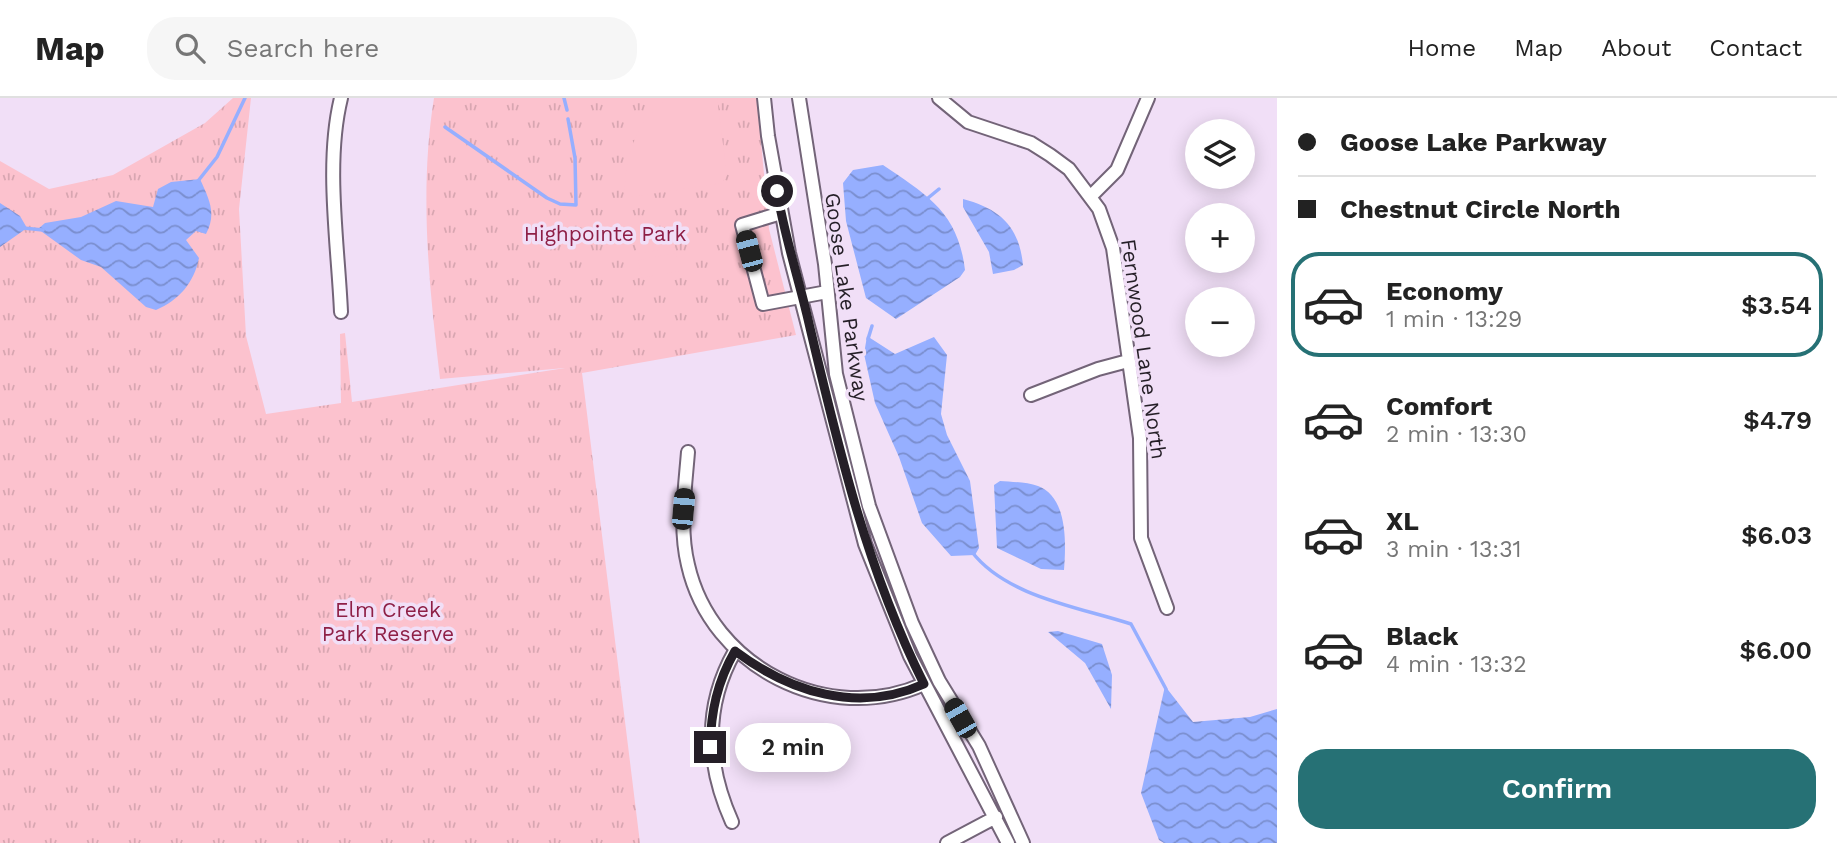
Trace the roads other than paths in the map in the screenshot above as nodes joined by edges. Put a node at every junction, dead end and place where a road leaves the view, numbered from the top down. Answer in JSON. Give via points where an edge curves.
{"nodes":[{"id":1,"x":341,"y":98,"type":"edge"},
{"id":2,"x":765,"y":98,"type":"edge"},
{"id":3,"x":799,"y":98,"type":"edge"},
{"id":4,"x":939,"y":98,"type":"edge"},
{"id":5,"x":1148,"y":98,"type":"edge"},
{"id":6,"x":1091,"y":196,"type":"junction"},
{"id":7,"x":781,"y":213,"type":"junction"},
{"id":8,"x":827,"y":292,"type":"junction"},
{"id":9,"x":801,"y":295,"type":"junction"},
{"id":10,"x":341,"y":312,"type":"dead end"},
{"id":11,"x":1128,"y":361,"type":"junction"},
{"id":12,"x":1031,"y":395,"type":"dead end"},
{"id":13,"x":688,"y":452,"type":"dead end"},
{"id":14,"x":1167,"y":608,"type":"dead end"},
{"id":15,"x":735,"y":651,"type":"junction"},
{"id":16,"x":924,"y":684,"type":"junction"},
{"id":17,"x":996,"y":817,"type":"junction"},
{"id":18,"x":732,"y":822,"type":"dead end"},
{"id":19,"x":947,"y":843,"type":"edge"},
{"id":20,"x":1008,"y":843,"type":"edge"},
{"id":21,"x":1023,"y":843,"type":"edge"}],
"edges":[{"from":1,"to":10,"type":"street","via":[[335,136]]},
{"from":2,"to":7,"type":"street","name":"Goose Lake Parkway"},
{"from":3,"to":8,"type":"street","name":"Goose Lake Parkway"},
{"from":4,"to":6,"type":"street","name":"Fernwood Lane North","via":[[968,122],[1031,143],[1050,155],[1069,169]]},
{"from":5,"to":6,"type":"street","via":[[1117,170]]},
{"from":6,"to":11,"type":"street","name":"Fernwood Lane North","via":[[1113,248]]},
{"from":7,"to":9,"type":"street","name":"Goose Lake Parkway"},
{"from":7,"to":9,"type":"street","via":[[742,225],[764,304]]},
{"from":8,"to":9,"type":"street"},
{"from":8,"to":21,"type":"street","name":"Goose Lake Parkway","via":[[835,374],[891,571],[939,681],[979,746]]},
{"from":9,"to":16,"type":"street","name":"Goose Lake Parkway","via":[[857,520],[887,604]]},
{"from":11,"to":12,"type":"street"},
{"from":11,"to":14,"type":"street","name":"Fernwood Lane North","via":[[1141,452],[1138,519]]},
{"from":13,"to":15,"type":"street","via":[[683,509],[688,566],[703,604]]},
{"from":15,"to":16,"type":"street","via":[[793,687],[821,694],[878,696]]},
{"from":15,"to":18,"type":"street","via":[[716,696],[710,747]]},
{"from":16,"to":17,"type":"street","name":"Goose Lake Parkway"},
{"from":17,"to":19,"type":"street"},
{"from":17,"to":20,"type":"street","name":"Goose Lake Parkway"}]}
